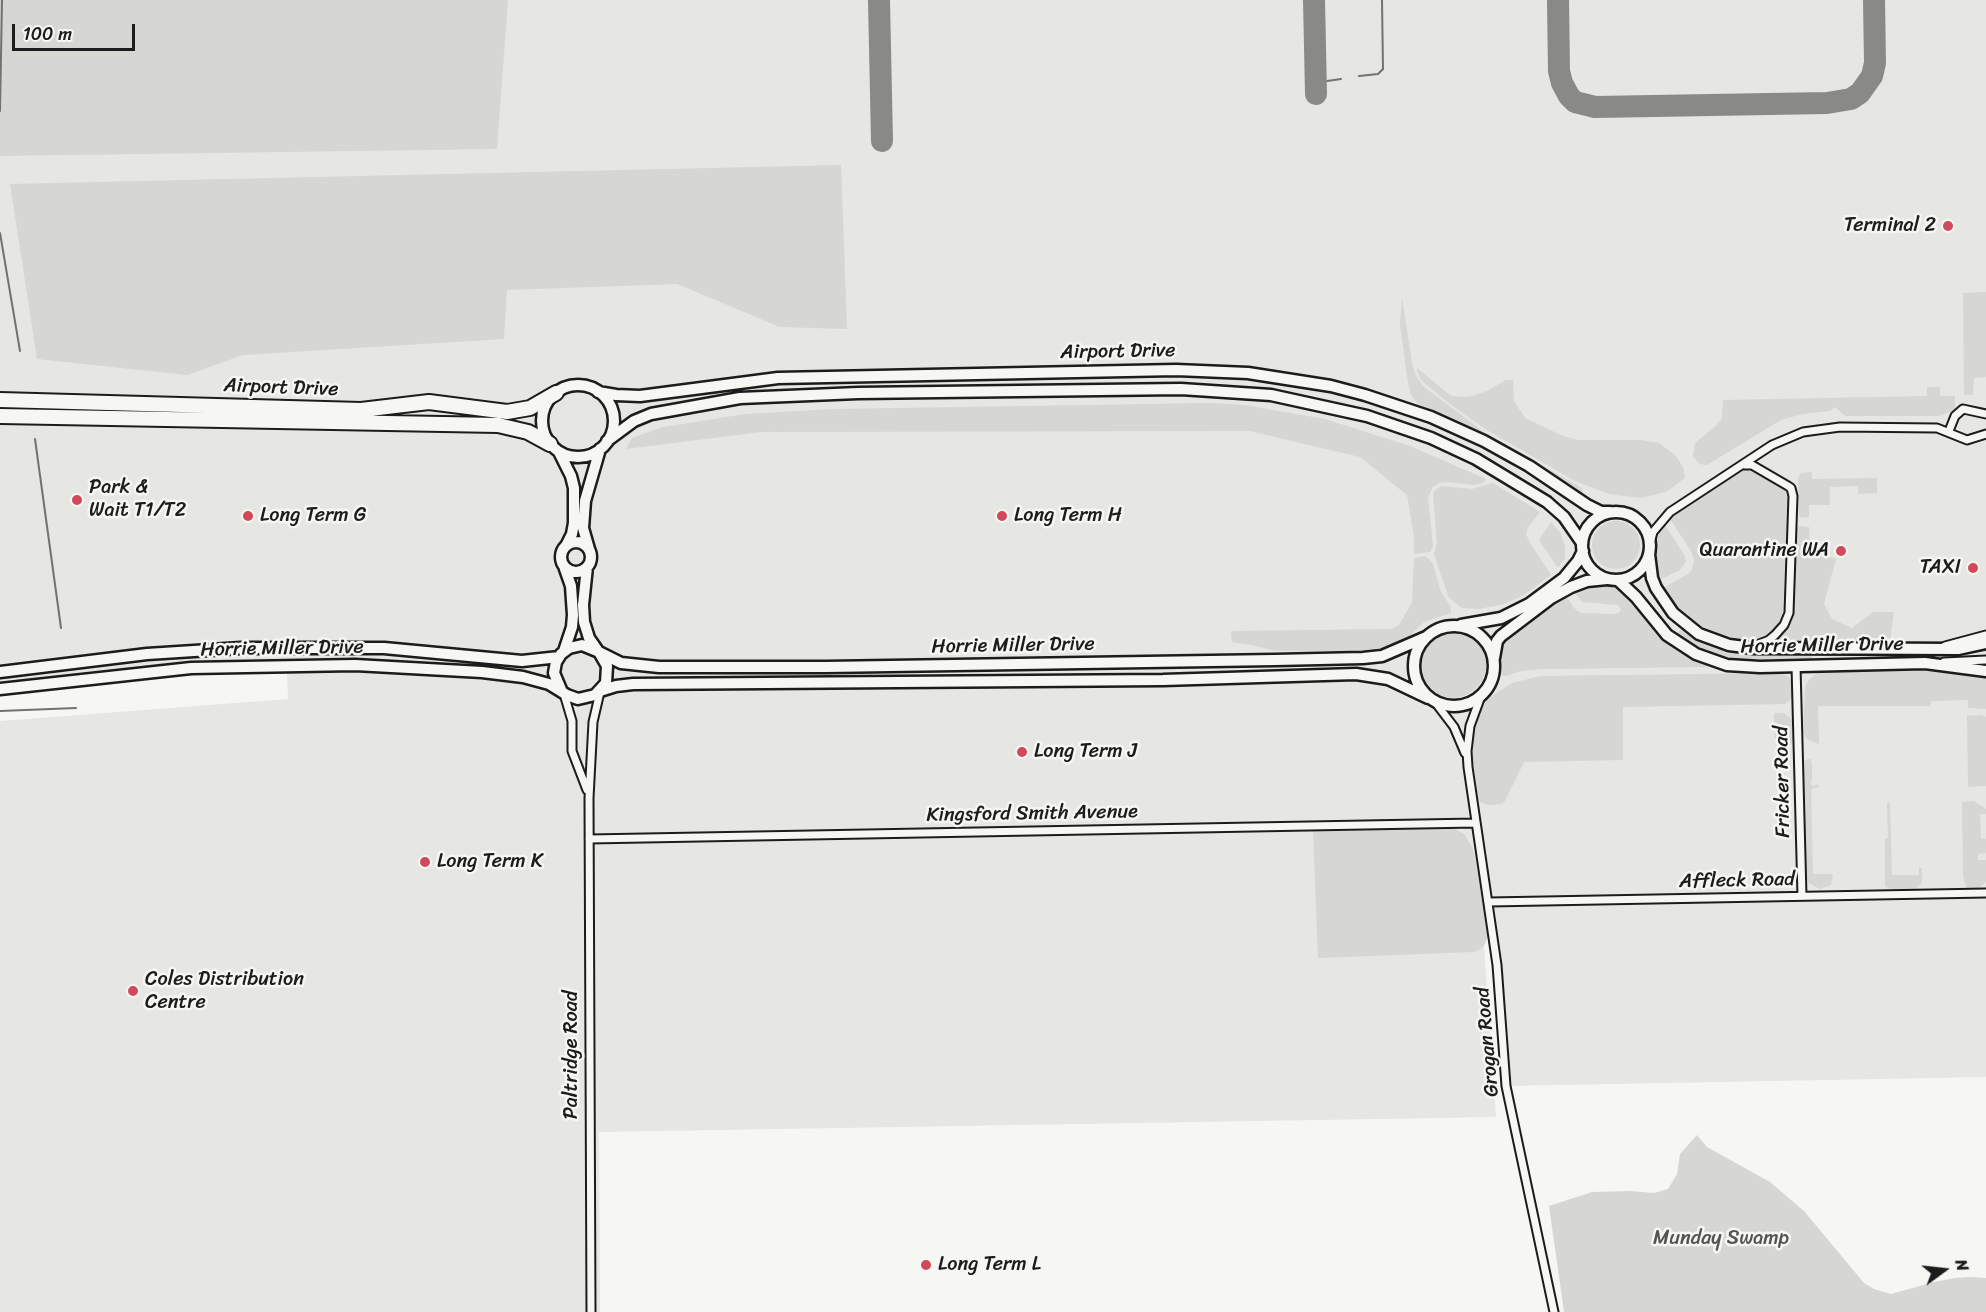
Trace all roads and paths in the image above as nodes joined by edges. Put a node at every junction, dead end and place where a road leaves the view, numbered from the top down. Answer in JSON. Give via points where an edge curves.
{"nodes":[{"id":1,"x":598,"y":392,"type":"junction"},
{"id":2,"x":556,"y":393,"type":"junction"},
{"id":3,"x":0,"y":400,"type":"edge"},
{"id":4,"x":1986,"y":414,"type":"edge"},
{"id":5,"x":0,"y":416,"type":"edge"},
{"id":6,"x":1949,"y":431,"type":"junction"},
{"id":7,"x":1986,"y":434,"type":"edge"},
{"id":8,"x":603,"y":445,"type":"junction"},
{"id":9,"x":554,"y":448,"type":"junction"},
{"id":10,"x":1742,"y":465,"type":"junction"},
{"id":11,"x":1610,"y":512,"type":"junction"},
{"id":12,"x":566,"y":546,"type":"junction"},
{"id":13,"x":1583,"y":547,"type":"junction"},
{"id":14,"x":1650,"y":548,"type":"junction"},
{"id":15,"x":589,"y":549,"type":"junction"},
{"id":16,"x":564,"y":566,"type":"junction"},
{"id":17,"x":587,"y":567,"type":"junction"},
{"id":18,"x":1612,"y":579,"type":"junction"},
{"id":19,"x":1455,"y":626,"type":"junction"},
{"id":20,"x":1986,"y":635,"type":"edge"},
{"id":21,"x":1426,"y":637,"type":"junction"},
{"id":22,"x":1986,"y":643,"type":"edge"},
{"id":23,"x":1739,"y":648,"type":"junction"},
{"id":24,"x":1958,"y":649,"type":"junction"},
{"id":25,"x":1986,"y":649,"type":"edge"},
{"id":26,"x":1928,"y":650,"type":"junction"},
{"id":27,"x":598,"y":651,"type":"junction"},
{"id":28,"x":561,"y":654,"type":"junction"},
{"id":29,"x":1494,"y":659,"type":"junction"},
{"id":30,"x":1986,"y":660,"type":"edge"},
{"id":31,"x":1925,"y":663,"type":"junction"},
{"id":32,"x":1796,"y":666,"type":"junction"},
{"id":33,"x":1986,"y":671,"type":"edge"},
{"id":34,"x":0,"y":672,"type":"edge"},
{"id":35,"x":0,"y":689,"type":"edge"},
{"id":36,"x":563,"y":692,"type":"junction"},
{"id":37,"x":600,"y":692,"type":"junction"},
{"id":38,"x":1481,"y":696,"type":"junction"},
{"id":39,"x":1432,"y":700,"type":"junction"},
{"id":40,"x":1468,"y":767,"type":"junction"},
{"id":41,"x":589,"y":798,"type":"junction"},
{"id":42,"x":1475,"y":823,"type":"junction"},
{"id":43,"x":589,"y":839,"type":"junction"},
{"id":44,"x":1986,"y":893,"type":"edge"},
{"id":45,"x":1802,"y":896,"type":"junction"},
{"id":46,"x":1489,"y":902,"type":"junction"},
{"id":47,"x":591,"y":1312,"type":"edge"},
{"id":48,"x":1554,"y":1312,"type":"edge"}],
"edges":[{"from":1,"to":2,"type":"main road","via":[[577,386]]},
{"from":1,"to":8,"type":"main road","via":[[612,415],[612,428]]},
{"from":1,"to":11,"type":"main road","name":"Airport Drive","via":[[640,396],[735,382],[836,376],[1176,370],[1248,373],[1331,386],[1431,417],[1529,466],[1587,505]]},
{"from":2,"to":3,"type":"highway","name":"Airport Drive","via":[[530,408],[507,412],[429,402],[360,410]]},
{"from":2,"to":9,"type":"main road","via":[[546,404],[542,417],[543,431]]},
{"from":4,"to":6,"type":"street","via":[[1968,409],[1958,412]]},
{"from":5,"to":9,"type":"highway","name":"Airport Drive","via":[[498,424],[528,432]]},
{"from":6,"to":7,"type":"street","via":[[1967,440]]},
{"from":6,"to":10,"type":"street","via":[[1815,429],[1772,445]]},
{"from":8,"to":9,"type":"main road","via":[[583,457]]},
{"from":8,"to":13,"type":"main road","name":"Airport Drive","via":[[651,414],[740,398],[1180,389],[1262,394],[1367,416],[1449,447],[1538,496],[1564,517]]},
{"from":8,"to":15,"type":"main road","via":[[585,501],[583,528]]},
{"from":9,"to":12,"type":"main road","via":[[574,488],[574,523]]},
{"from":10,"to":14,"type":"street","via":[[1670,512],[1653,532]]},
{"from":10,"to":23,"type":"street","via":[[1752,465],[1791,488],[1793,522],[1787,619],[1769,640]]},
{"from":11,"to":13,"type":"main road","via":[[1590,523]]},
{"from":11,"to":14,"type":"main road","via":[[1622,512],[1641,523],[1648,532]]},
{"from":12,"to":15,"type":"main road","via":[[578,542]]},
{"from":12,"to":16,"type":"main road","via":[[561,558]]},
{"from":13,"to":18,"type":"main road","via":[[1589,566],[1597,574]]},
{"from":13,"to":19,"type":"main road","via":[[1578,561],[1564,578],[1529,604],[1501,618]]},
{"from":14,"to":18,"type":"main road","via":[[1638,572],[1628,578]]},
{"from":14,"to":23,"type":"main road","name":"Horrie Miller Drive","via":[[1652,578],[1673,613],[1710,639]]},
{"from":15,"to":17,"type":"main road"},
{"from":16,"to":17,"type":"main road","via":[[576,571]]},
{"from":16,"to":28,"type":"main road","via":[[571,586],[573,615]]},
{"from":17,"to":27,"type":"main road","via":[[584,622]]},
{"from":18,"to":29,"type":"main road","via":[[1587,581],[1541,605],[1501,636]]},
{"from":18,"to":32,"type":"main road","name":"Horrie Miller Drive","via":[[1636,597],[1667,635],[1696,654],[1727,665]]},
{"from":19,"to":21,"type":"main road","via":[[1439,628]]},
{"from":19,"to":29,"type":"main road","via":[[1480,635]]},
{"from":20,"to":26,"type":"street"},
{"from":21,"to":27,"type":"main road","name":"Horrie Miller Drive","via":[[1382,656],[1363,658],[826,668],[669,668],[621,663]]},
{"from":21,"to":39,"type":"main road","via":[[1414,656],[1414,672],[1419,686]]},
{"from":22,"to":24,"type":"main road","name":"Horrie Miller Drive"},
{"from":23,"to":26,"type":"main road","name":"Horrie Miller Drive"},
{"from":24,"to":25,"type":"street"},
{"from":24,"to":26,"type":"main road","name":"Horrie Miller Drive"},
{"from":27,"to":28,"type":"main road","via":[[582,645]]},
{"from":27,"to":37,"type":"main road","via":[[608,672]]},
{"from":28,"to":34,"type":"main road","name":"Horrie Miller Drive","via":[[522,661],[384,648],[241,648],[147,654]]},
{"from":28,"to":36,"type":"main road","via":[[554,673]]},
{"from":29,"to":38,"type":"main road","via":[[1491,682]]},
{"from":30,"to":31,"type":"street"},
{"from":31,"to":32,"type":"main road","name":"Horrie Miller Drive"},
{"from":31,"to":33,"type":"main road","name":"Horrie Miller Drive"},
{"from":32,"to":45,"type":"street","name":"Fricker Road"},
{"from":35,"to":36,"type":"main road","name":"Horrie Miller Drive","via":[[191,668],[323,665],[523,677]]},
{"from":36,"to":37,"type":"main road","via":[[578,699]]},
{"from":36,"to":41,"type":"street","name":"Paltridge Road","via":[[572,721],[574,758]]},
{"from":37,"to":39,"type":"main road","name":"Horrie Miller Drive","via":[[633,684],[1163,680],[1356,674],[1388,679]]},
{"from":37,"to":41,"type":"street","name":"Paltridge Road","via":[[593,722]]},
{"from":38,"to":39,"type":"main road","via":[[1454,707]]},
{"from":38,"to":40,"type":"street","name":"Grogan Road","via":[[1470,726]]},
{"from":39,"to":40,"type":"street","name":"Grogan Road","via":[[1458,734]]},
{"from":40,"to":42,"type":"street","name":"Grogan Road"},
{"from":41,"to":43,"type":"street","name":"Paltridge Road"},
{"from":42,"to":43,"type":"street","name":"Kingsford Smith Avenue"},
{"from":42,"to":46,"type":"street","name":"Grogan Road"},
{"from":43,"to":47,"type":"street","name":"Paltridge Road"},
{"from":44,"to":45,"type":"street","name":"Affleck Road"},
{"from":45,"to":46,"type":"street","name":"Affleck Road"},
{"from":46,"to":48,"type":"street","name":"Grogan Road","via":[[1500,988],[1506,1086]]}]}
